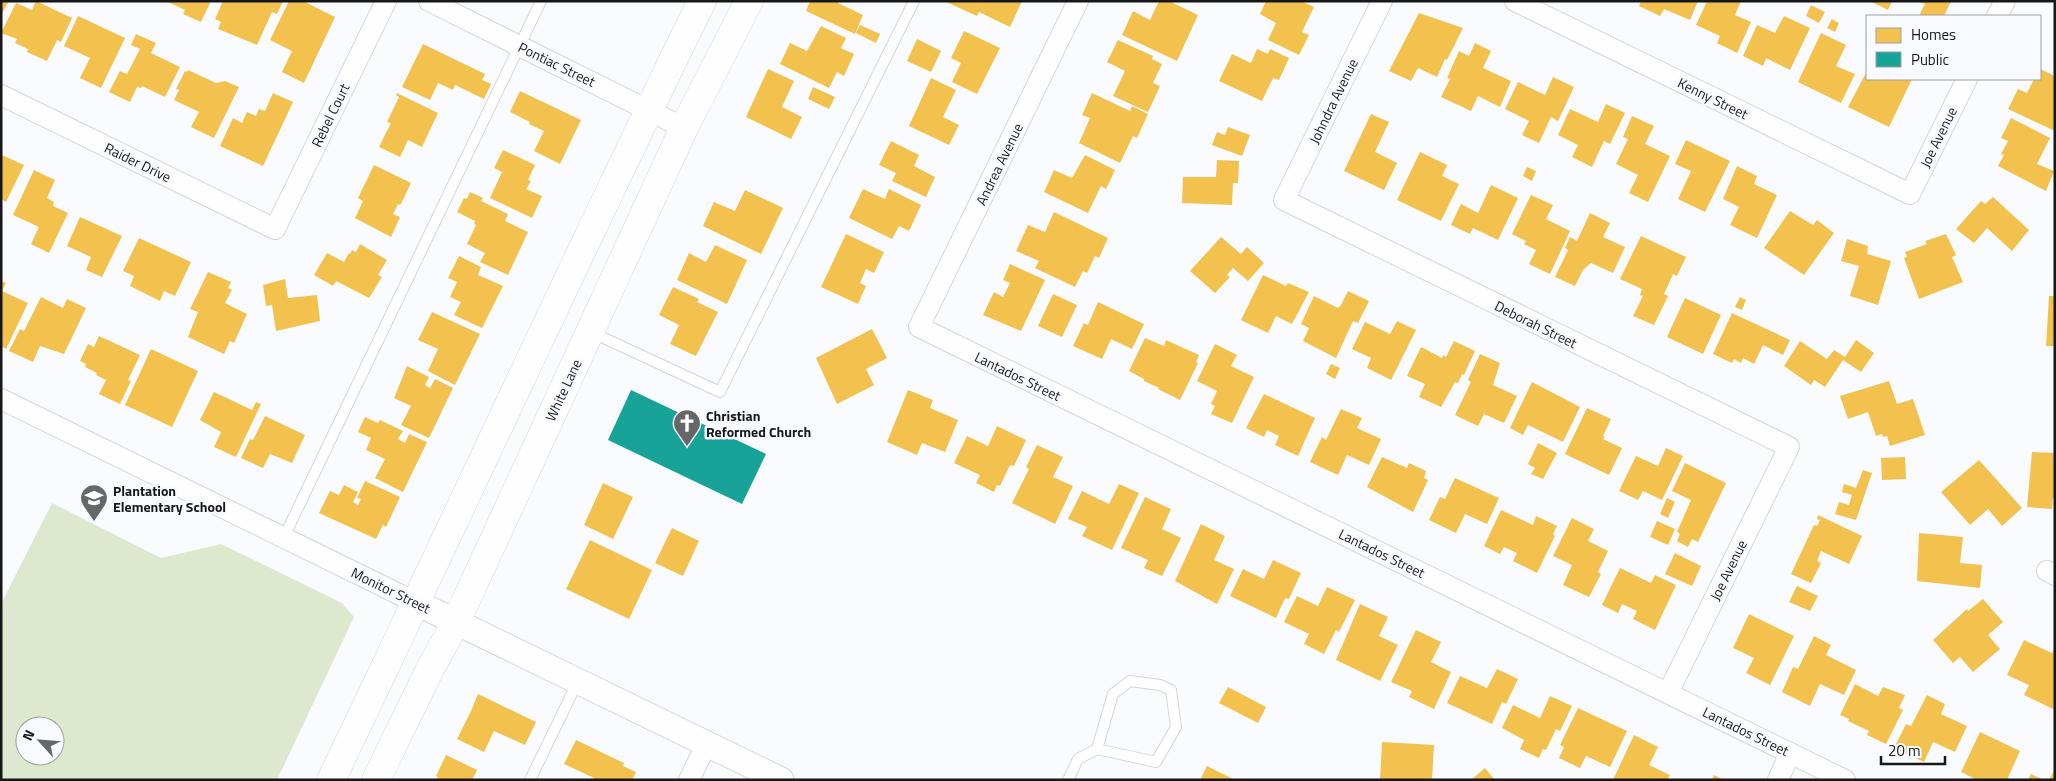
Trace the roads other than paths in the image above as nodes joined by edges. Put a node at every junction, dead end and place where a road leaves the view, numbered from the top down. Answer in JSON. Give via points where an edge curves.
{"nodes":[{"id":1,"x":386,"y":1,"type":"edge"},
{"id":2,"x":429,"y":1,"type":"edge"},
{"id":3,"x":541,"y":1,"type":"edge"},
{"id":4,"x":702,"y":1,"type":"edge"},
{"id":5,"x":749,"y":1,"type":"edge"},
{"id":6,"x":914,"y":1,"type":"edge"},
{"id":7,"x":1078,"y":1,"type":"edge"},
{"id":8,"x":1382,"y":1,"type":"edge"},
{"id":9,"x":1515,"y":1,"type":"edge"},
{"id":10,"x":2005,"y":1,"type":"edge"},
{"id":11,"x":1998,"y":15,"type":"edge"},
{"id":12,"x":519,"y":45,"type":"junction"},
{"id":13,"x":1967,"y":80,"type":"edge"},
{"id":14,"x":1,"y":95,"type":"edge"},
{"id":15,"x":649,"y":109,"type":"junction"},
{"id":16,"x":684,"y":128,"type":"junction"},
{"id":17,"x":1910,"y":194,"type":"joint"},
{"id":18,"x":1284,"y":200,"type":"joint"},
{"id":19,"x":274,"y":229,"type":"joint"},
{"id":20,"x":919,"y":327,"type":"joint"},
{"id":21,"x":590,"y":331,"type":"junction"},
{"id":22,"x":1,"y":398,"type":"edge"},
{"id":23,"x":1789,"y":447,"type":"joint"},
{"id":24,"x":284,"y":537,"type":"junction"},
{"id":25,"x":417,"y":603,"type":"junction"},
{"id":26,"x":456,"y":622,"type":"junction"},
{"id":27,"x":578,"y":681,"type":"junction"},
{"id":28,"x":1668,"y":693,"type":"junction"},
{"id":29,"x":707,"y":743,"type":"junction"},
{"id":30,"x":1096,"y":748,"type":"junction"},
{"id":31,"x":1790,"y":753,"type":"junction"},
{"id":32,"x":331,"y":780,"type":"edge"},
{"id":33,"x":376,"y":780,"type":"edge"},
{"id":34,"x":530,"y":780,"type":"edge"},
{"id":35,"x":689,"y":780,"type":"edge"},
{"id":36,"x":781,"y":780,"type":"edge"},
{"id":37,"x":1068,"y":780,"type":"edge"},
{"id":38,"x":1778,"y":780,"type":"edge"},
{"id":39,"x":1845,"y":780,"type":"edge"}],
"edges":[{"from":1,"to":19,"type":"street","name":"Rebel Court"},
{"from":2,"to":12,"type":"street","name":"Pontiac Street"},
{"from":3,"to":12,"type":"lane"},
{"from":4,"to":15,"type":"main road"},
{"from":5,"to":16,"type":"main road","name":"White Lane"},
{"from":6,"to":21,"type":"lane","via":[[720,392]]},
{"from":7,"to":20,"type":"street","name":"Andrea Avenue"},
{"from":8,"to":18,"type":"street","name":"Johndra Avenue"},
{"from":9,"to":17,"type":"street","name":"Kenny Street"},
{"from":10,"to":11,"type":"street"},
{"from":12,"to":15,"type":"street","name":"Pontiac Street"},
{"from":12,"to":24,"type":"lane"},
{"from":13,"to":17,"type":"street","name":"Joe Avenue"},
{"from":14,"to":19,"type":"street","name":"Raider Drive"},
{"from":15,"to":16,"type":"street","name":"Pontiac Street"},
{"from":15,"to":25,"type":"main road"},
{"from":16,"to":21,"type":"main road","name":"White Lane"},
{"from":18,"to":23,"type":"street","name":"Deborah Street"},
{"from":20,"to":28,"type":"street","name":"Lantados Street"},
{"from":21,"to":26,"type":"main road","name":"White Lane"},
{"from":22,"to":24,"type":"street","name":"Monitor Street"},
{"from":23,"to":28,"type":"street","name":"Joe Avenue"},
{"from":24,"to":25,"type":"street","name":"Monitor Street"},
{"from":25,"to":26,"type":"street","name":"Monitor Street"},
{"from":25,"to":32,"type":"main road"},
{"from":26,"to":27,"type":"street","name":"Monitor Street"},
{"from":26,"to":33,"type":"main road","name":"White Lane"},
{"from":27,"to":29,"type":"street","name":"Monitor Street"},
{"from":27,"to":34,"type":"lane"},
{"from":28,"to":31,"type":"street","name":"Lantados Street"},
{"from":29,"to":35,"type":"street"},
{"from":29,"to":36,"type":"street","name":"Monitor Street"},
{"from":30,"to":30,"type":"lane","via":[[1156,762],[1176,727],[1171,690],[1160,685],[1130,681],[1113,694]]},
{"from":30,"to":37,"type":"lane","via":[[1078,759]]},
{"from":31,"to":38,"type":"street"},
{"from":31,"to":39,"type":"street","name":"Lantados Street"}]}
